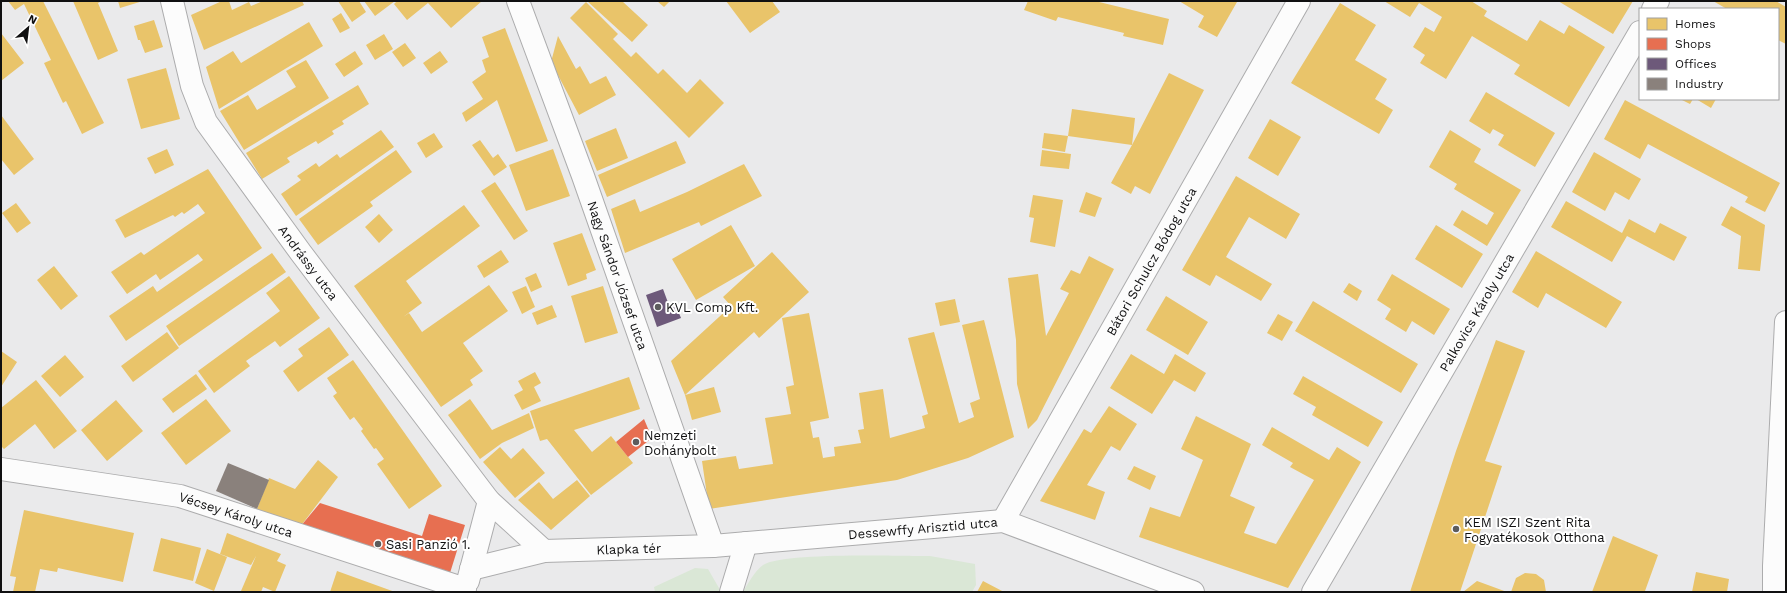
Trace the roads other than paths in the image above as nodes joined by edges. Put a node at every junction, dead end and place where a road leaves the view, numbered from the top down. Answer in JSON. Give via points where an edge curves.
{"nodes":[{"id":1,"x":172,"y":1,"type":"edge"},
{"id":2,"x":1299,"y":1,"type":"edge"},
{"id":3,"x":519,"y":2,"type":"edge"},
{"id":4,"x":1639,"y":34,"type":"edge"},
{"id":5,"x":1786,"y":322,"type":"edge"},
{"id":6,"x":1,"y":469,"type":"edge"},
{"id":7,"x":489,"y":501,"type":"junction"},
{"id":8,"x":1003,"y":522,"type":"junction"},
{"id":9,"x":746,"y":543,"type":"junction"},
{"id":10,"x":714,"y":546,"type":"junction"},
{"id":11,"x":544,"y":551,"type":"junction"},
{"id":12,"x":467,"y":583,"type":"edge"},
{"id":13,"x":731,"y":592,"type":"edge"},
{"id":14,"x":1193,"y":592,"type":"edge"},
{"id":15,"x":1313,"y":592,"type":"edge"},
{"id":16,"x":1774,"y":592,"type":"edge"}],
"edges":[{"from":1,"to":7,"type":"street","name":"Andrássy utca","via":[[192,86],[206,122],[301,253]]},
{"from":2,"to":8,"type":"street","name":"Bátori Schulcz Bódog utca"},
{"from":3,"to":10,"type":"street","name":"Nagy Sándor József utca"},
{"from":4,"to":15,"type":"street","name":"Palkovics Károly utca"},
{"from":5,"to":16,"type":"street"},
{"from":6,"to":12,"type":"street","name":"Vécsey Károly utca","via":[[180,496]]},
{"from":7,"to":11,"type":"street"},
{"from":7,"to":12,"type":"street"},
{"from":8,"to":9,"type":"street","name":"Dessewffy Arisztid utca"},
{"from":8,"to":14,"type":"street","name":"Dessewffy Arisztid utca"},
{"from":9,"to":10,"type":"street","name":"Dessewffy Arisztid utca"},
{"from":9,"to":13,"type":"street"},
{"from":10,"to":11,"type":"street","name":"Klapka tér"},
{"from":11,"to":12,"type":"street","name":"Klapka tér"}]}
